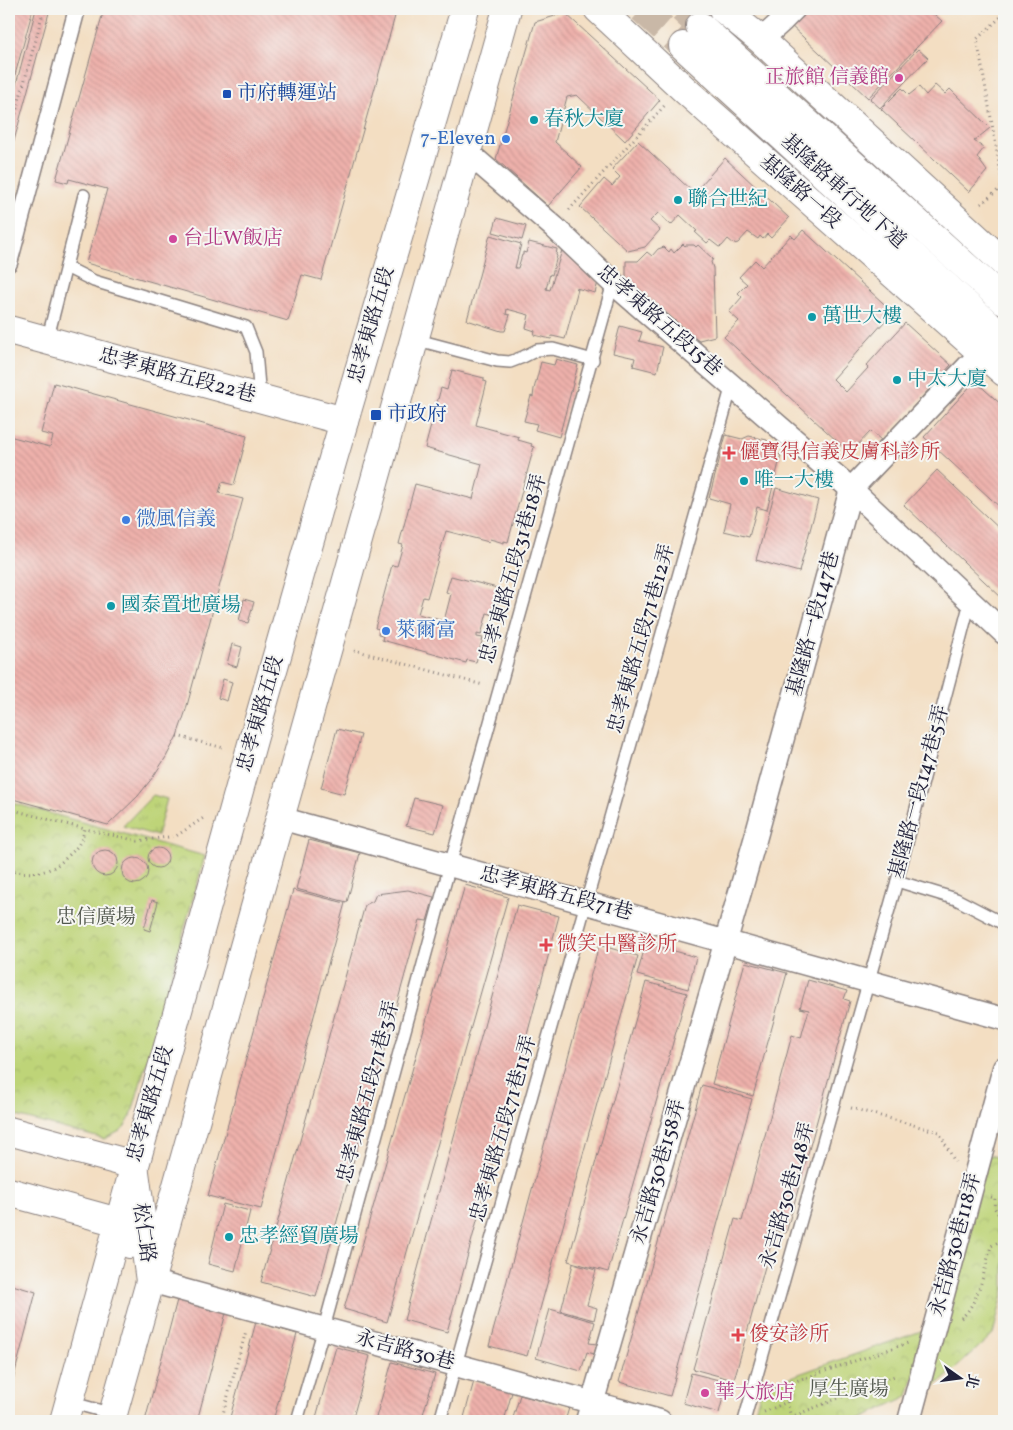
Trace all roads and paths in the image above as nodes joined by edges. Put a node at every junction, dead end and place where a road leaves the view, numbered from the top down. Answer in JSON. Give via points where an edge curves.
{"nodes":[{"id":1,"x":44,"y":9,"type":"edge"},
{"id":2,"x":77,"y":9,"type":"edge"},
{"id":3,"x":465,"y":9,"type":"edge"},
{"id":4,"x":507,"y":9,"type":"edge"},
{"id":5,"x":598,"y":9,"type":"edge"},
{"id":6,"x":616,"y":9,"type":"edge"},
{"id":7,"x":723,"y":9,"type":"tunnel mouth"},
{"id":8,"x":794,"y":9,"type":"edge"},
{"id":9,"x":1004,"y":14,"type":"edge"},
{"id":10,"x":700,"y":26,"type":"tunnel mouth"},
{"id":11,"x":630,"y":38,"type":"junction"},
{"id":12,"x":760,"y":40,"type":"junction"},
{"id":13,"x":683,"y":46,"type":"tunnel mouth"},
{"id":14,"x":668,"y":102,"type":"dead end"},
{"id":15,"x":9,"y":138,"type":"edge"},
{"id":16,"x":467,"y":152,"type":"junction"},
{"id":17,"x":1004,"y":186,"type":"edge"},
{"id":18,"x":84,"y":195,"type":"dead end"},
{"id":19,"x":980,"y":204,"type":"dead end"},
{"id":20,"x":554,"y":227,"type":"junction"},
{"id":21,"x":9,"y":263,"type":"edge"},
{"id":22,"x":1004,"y":263,"type":"edge"},
{"id":23,"x":66,"y":267,"type":"junction"},
{"id":24,"x":613,"y":283,"type":"junction"},
{"id":25,"x":1004,"y":301,"type":"edge"},
{"id":26,"x":9,"y":330,"type":"edge"},
{"id":27,"x":414,"y":339,"type":"junction"},
{"id":28,"x":47,"y":341,"type":"junction"},
{"id":29,"x":993,"y":345,"type":"edge"},
{"id":30,"x":593,"y":360,"type":"junction"},
{"id":31,"x":1004,"y":372,"type":"edge"},
{"id":32,"x":732,"y":385,"type":"junction"},
{"id":33,"x":260,"y":398,"type":"junction"},
{"id":34,"x":344,"y":421,"type":"junction"},
{"id":35,"x":851,"y":489,"type":"junction"},
{"id":36,"x":970,"y":602,"type":"junction"},
{"id":37,"x":1004,"y":633,"type":"edge"},
{"id":38,"x":329,"y":643,"type":"junction"},
{"id":39,"x":500,"y":690,"type":"junction"},
{"id":40,"x":177,"y":736,"type":"dead end"},
{"id":41,"x":225,"y":749,"type":"dead end"},
{"id":42,"x":9,"y":810,"type":"edge"},
{"id":43,"x":206,"y":817,"type":"dead end"},
{"id":44,"x":280,"y":818,"type":"junction"},
{"id":45,"x":85,"y":829,"type":"junction"},
{"id":46,"x":450,"y":865,"type":"junction"},
{"id":47,"x":9,"y":871,"type":"edge"},
{"id":48,"x":897,"y":881,"type":"junction"},
{"id":49,"x":587,"y":903,"type":"junction"},
{"id":50,"x":1004,"y":924,"type":"edge"},
{"id":51,"x":727,"y":941,"type":"junction"},
{"id":52,"x":868,"y":981,"type":"junction"},
{"id":53,"x":1004,"y":1019,"type":"edge"},
{"id":54,"x":1004,"y":1068,"type":"edge"},
{"id":55,"x":833,"y":1104,"type":"junction"},
{"id":56,"x":9,"y":1131,"type":"edge"},
{"id":57,"x":134,"y":1166,"type":"junction"},
{"id":58,"x":976,"y":1172,"type":"junction"},
{"id":59,"x":9,"y":1192,"type":"edge"},
{"id":60,"x":989,"y":1196,"type":"dead end"},
{"id":61,"x":1004,"y":1218,"type":"edge"},
{"id":62,"x":118,"y":1222,"type":"junction"},
{"id":63,"x":1004,"y":1239,"type":"edge"},
{"id":64,"x":150,"y":1280,"type":"junction"},
{"id":65,"x":252,"y":1309,"type":"junction"},
{"id":66,"x":959,"y":1319,"type":"dead end"},
{"id":67,"x":324,"y":1328,"type":"junction"},
{"id":68,"x":932,"y":1335,"type":"junction"},
{"id":69,"x":456,"y":1365,"type":"junction"},
{"id":70,"x":924,"y":1365,"type":"junction"},
{"id":71,"x":766,"y":1391,"type":"dead end"},
{"id":72,"x":761,"y":1407,"type":"dead end"},
{"id":73,"x":66,"y":1411,"type":"edge"},
{"id":74,"x":590,"y":1412,"type":"edge"},
{"id":75,"x":112,"y":1418,"type":"edge"},
{"id":76,"x":221,"y":1421,"type":"edge"},
{"id":77,"x":297,"y":1421,"type":"edge"},
{"id":78,"x":440,"y":1421,"type":"edge"},
{"id":79,"x":660,"y":1421,"type":"edge"},
{"id":80,"x":744,"y":1421,"type":"edge"},
{"id":81,"x":909,"y":1421,"type":"edge"}],
"edges":[{"from":1,"to":15,"type":"path"},
{"from":2,"to":21,"type":"street"},
{"from":3,"to":34,"type":"main road","name":"忠孝東路五段"},
{"from":4,"to":16,"type":"main road"},
{"from":5,"to":11,"type":"main road","name":"基隆路一段"},
{"from":6,"to":11,"type":"main road"},
{"from":7,"to":12,"type":"main road"},
{"from":8,"to":12,"type":"street"},
{"from":9,"to":17,"type":"path","via":[[977,39]]},
{"from":10,"to":25,"type":"main road","name":"基隆路車行地下道"},
{"from":11,"to":29,"type":"main road","name":"基隆路一段","via":[[686,91]]},
{"from":12,"to":22,"type":"main road"},
{"from":13,"to":29,"type":"main road","name":"基隆路車行地下道"},
{"from":14,"to":20,"type":"path"},
{"from":16,"to":20,"type":"street","name":"忠孝東路五段15巷"},
{"from":16,"to":27,"type":"main road"},
{"from":17,"to":19,"type":"path"},
{"from":18,"to":23,"type":"lane"},
{"from":20,"to":24,"type":"street","name":"忠孝東路五段15巷"},
{"from":23,"to":28,"type":"lane"},
{"from":23,"to":33,"type":"lane","via":[[94,282],[246,327],[256,352]]},
{"from":24,"to":30,"type":"lane","name":"忠孝東路五段31巷18弄"},
{"from":24,"to":32,"type":"street","name":"忠孝東路五段15巷"},
{"from":26,"to":28,"type":"main road","name":"忠孝東路五段22巷"},
{"from":27,"to":30,"type":"lane","via":[[497,361],[510,362],[536,350],[553,349]]},
{"from":27,"to":38,"type":"main road"},
{"from":28,"to":33,"type":"main road","name":"忠孝東路五段22巷"},
{"from":29,"to":31,"type":"main road","name":"基隆路一段"},
{"from":29,"to":35,"type":"street","name":"基隆路一段147巷"},
{"from":30,"to":39,"type":"lane","name":"忠孝東路五段31巷18弄"},
{"from":32,"to":35,"type":"street","name":"忠孝東路五段15巷"},
{"from":32,"to":49,"type":"lane","name":"忠孝東路五段71巷12弄"},
{"from":33,"to":34,"type":"main road","name":"忠孝東路五段22巷"},
{"from":34,"to":57,"type":"main road","name":"忠孝東路五段"},
{"from":35,"to":36,"type":"street"},
{"from":35,"to":51,"type":"street","name":"基隆路一段147巷"},
{"from":36,"to":37,"type":"street"},
{"from":36,"to":48,"type":"lane","name":"基隆路一段147巷5弄"},
{"from":38,"to":39,"type":"path"},
{"from":38,"to":44,"type":"main road"},
{"from":39,"to":46,"type":"lane","name":"忠孝東路五段31巷18弄"},
{"from":40,"to":41,"type":"path"},
{"from":42,"to":45,"type":"path"},
{"from":43,"to":45,"type":"path","via":[[176,836],[138,841]]},
{"from":44,"to":46,"type":"street","name":"忠孝東路五段71巷"},
{"from":44,"to":64,"type":"main road"},
{"from":45,"to":47,"type":"path","via":[[81,842],[51,870],[28,874]]},
{"from":46,"to":49,"type":"street","name":"忠孝東路五段71巷"},
{"from":46,"to":67,"type":"lane","name":"忠孝東路五段71巷3弄"},
{"from":48,"to":50,"type":"lane","via":[[956,900]]},
{"from":48,"to":52,"type":"lane","name":"基隆路一段147巷5弄"},
{"from":49,"to":51,"type":"street","name":"忠孝東路五段71巷"},
{"from":49,"to":69,"type":"lane","name":"忠孝東路五段71巷11弄"},
{"from":51,"to":52,"type":"street","name":"忠孝東路五段71巷"},
{"from":51,"to":74,"type":"street","name":"永吉路30巷158弄"},
{"from":52,"to":53,"type":"street","name":"忠孝東路五段71巷"},
{"from":52,"to":55,"type":"lane","name":"永吉路30巷148弄"},
{"from":54,"to":58,"type":"street","name":"永吉路30巷118弄"},
{"from":55,"to":58,"type":"path","via":[[939,1132],[954,1162]]},
{"from":55,"to":80,"type":"lane","name":"永吉路30巷148弄"},
{"from":56,"to":57,"type":"main road"},
{"from":57,"to":62,"type":"main road","name":"忠孝東路五段"},
{"from":57,"to":64,"type":"main road","name":"松仁路"},
{"from":58,"to":68,"type":"street","name":"永吉路30巷118弄"},
{"from":59,"to":62,"type":"main road","name":"松仁路"},
{"from":60,"to":61,"type":"path","via":[[995,1198],[994,1207]]},
{"from":62,"to":64,"type":"main road","name":"松仁路"},
{"from":62,"to":73,"type":"main road","name":"忠孝東路五段"},
{"from":63,"to":66,"type":"path","via":[[991,1246],[978,1290],[966,1314]]},
{"from":64,"to":65,"type":"street","name":"永吉路30巷"},
{"from":64,"to":75,"type":"main road"},
{"from":65,"to":67,"type":"street","name":"永吉路30巷"},
{"from":65,"to":76,"type":"path"},
{"from":67,"to":69,"type":"street","name":"永吉路30巷"},
{"from":67,"to":77,"type":"lane","name":"忠孝東路五段71巷3弄"},
{"from":68,"to":70,"type":"street","name":"永吉路30巷118弄"},
{"from":68,"to":71,"type":"path"},
{"from":69,"to":74,"type":"street","name":"永吉路30巷"},
{"from":69,"to":78,"type":"lane","name":"忠孝東路五段71巷11弄"},
{"from":70,"to":72,"type":"path","via":[[792,1417],[787,1402],[759,1414]]},
{"from":70,"to":81,"type":"street","name":"永吉路30巷118弄"},
{"from":73,"to":75,"type":"lane"},
{"from":74,"to":79,"type":"street","name":"永吉路30巷"}]}
